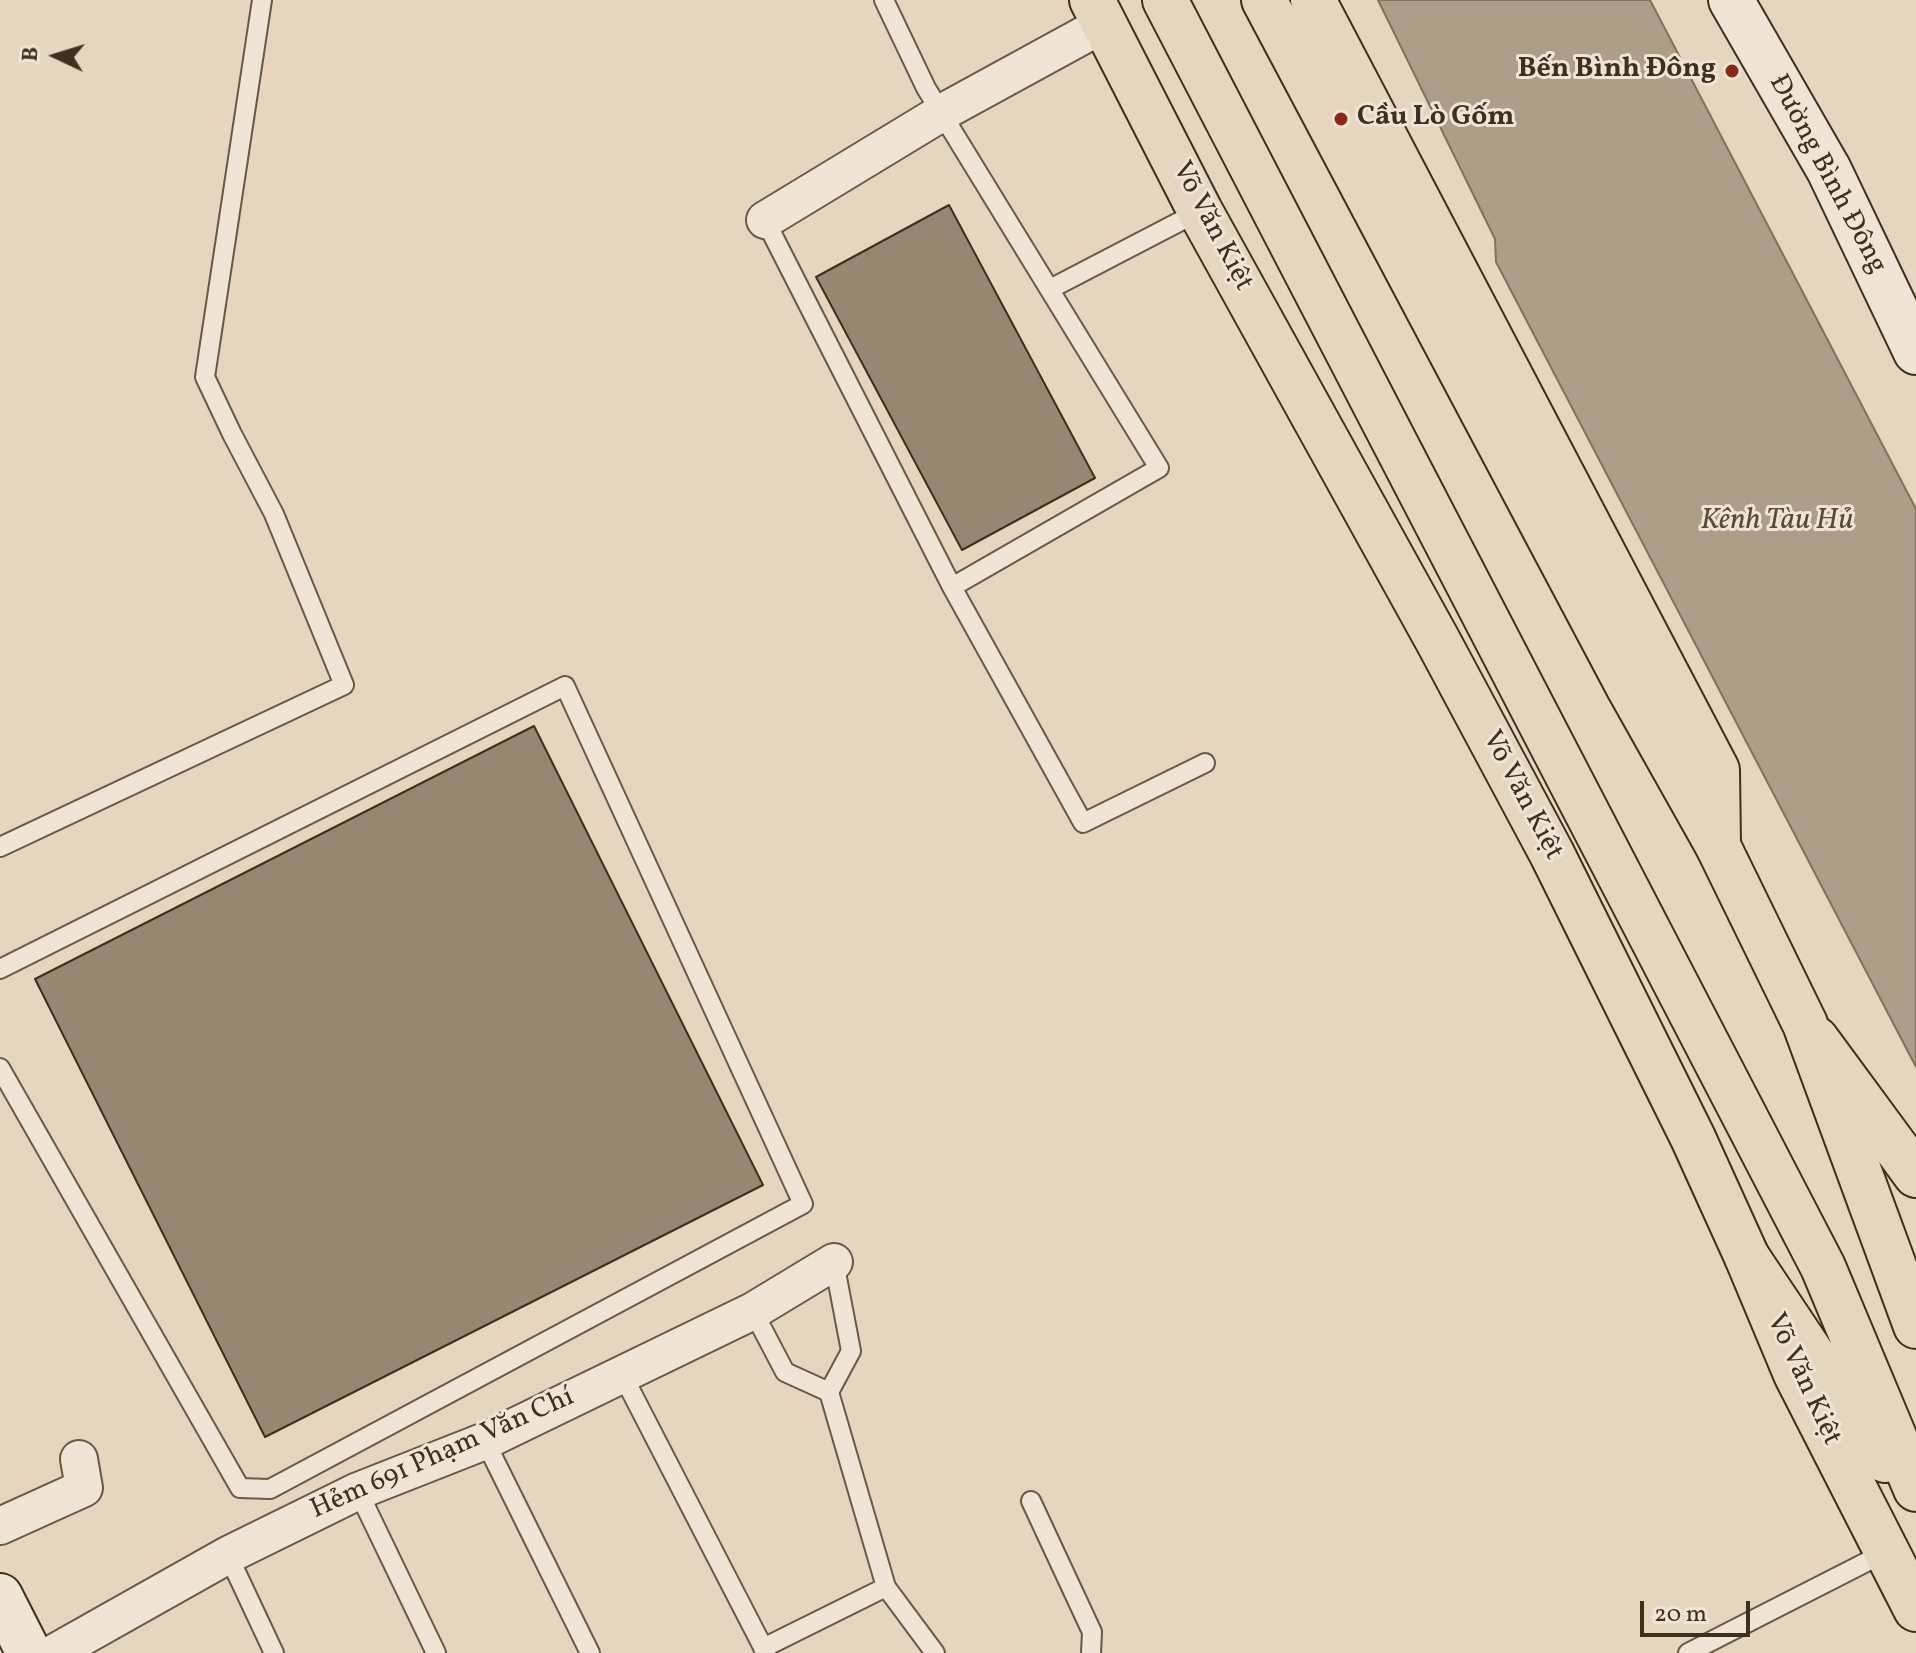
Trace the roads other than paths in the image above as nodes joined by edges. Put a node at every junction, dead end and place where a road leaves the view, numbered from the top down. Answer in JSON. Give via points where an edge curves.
{"nodes":[{"id":1,"x":262,"y":0,"type":"edge"},
{"id":2,"x":884,"y":0,"type":"edge"},
{"id":3,"x":1165,"y":0,"type":"edge"},
{"id":4,"x":1264,"y":0,"type":"edge"},
{"id":5,"x":1313,"y":0,"type":"edge"},
{"id":6,"x":1731,"y":0,"type":"edge"},
{"id":7,"x":1098,"y":12,"type":"edge"},
{"id":8,"x":943,"y":112,"type":"junction"},
{"id":9,"x":1200,"y":211,"type":"junction"},
{"id":10,"x":765,"y":220,"type":"joint"},
{"id":11,"x":1050,"y":289,"type":"junction"},
{"id":12,"x":1916,"y":352,"type":"edge"},
{"id":13,"x":952,"y":587,"type":"junction"},
{"id":14,"x":1205,"y":763,"type":"dead end"},
{"id":15,"x":1718,"y":846,"type":"junction"},
{"id":16,"x":0,"y":847,"type":"edge"},
{"id":17,"x":0,"y":969,"type":"edge"},
{"id":18,"x":1805,"y":1024,"type":"junction"},
{"id":19,"x":0,"y":1068,"type":"edge"},
{"id":20,"x":1916,"y":1175,"type":"edge"},
{"id":21,"x":1916,"y":1240,"type":"edge"},
{"id":22,"x":1747,"y":1257,"type":"junction"},
{"id":23,"x":834,"y":1262,"type":"joint"},
{"id":24,"x":753,"y":1311,"type":"junction"},
{"id":25,"x":1916,"y":1326,"type":"edge"},
{"id":26,"x":622,"y":1374,"type":"junction"},
{"id":27,"x":829,"y":1392,"type":"junction"},
{"id":28,"x":485,"y":1441,"type":"junction"},
{"id":29,"x":79,"y":1459,"type":"dead end"},
{"id":30,"x":358,"y":1491,"type":"junction"},
{"id":31,"x":1916,"y":1491,"type":"edge"},
{"id":32,"x":1031,"y":1501,"type":"dead end"},
{"id":33,"x":0,"y":1526,"type":"edge"},
{"id":34,"x":1886,"y":1552,"type":"junction"},
{"id":35,"x":228,"y":1555,"type":"junction"},
{"id":36,"x":886,"y":1587,"type":"junction"},
{"id":37,"x":0,"y":1596,"type":"edge"},
{"id":38,"x":1916,"y":1609,"type":"edge"},
{"id":39,"x":765,"y":1650,"type":"edge"},
{"id":40,"x":29,"y":1653,"type":"edge"},
{"id":41,"x":54,"y":1653,"type":"edge"},
{"id":42,"x":274,"y":1653,"type":"edge"},
{"id":43,"x":436,"y":1653,"type":"edge"},
{"id":44,"x":590,"y":1653,"type":"edge"},
{"id":45,"x":935,"y":1653,"type":"edge"},
{"id":46,"x":1091,"y":1653,"type":"edge"},
{"id":47,"x":1688,"y":1653,"type":"edge"}],
"edges":[{"from":1,"to":16,"type":"lane","via":[[205,377],[274,514],[344,685]]},
{"from":2,"to":8,"type":"lane"},
{"from":3,"to":31,"type":"main road","name":"Võ Văn Kiệt","via":[[1823,1267]]},
{"from":4,"to":15,"type":"main road"},
{"from":5,"to":15,"type":"main road","via":[[1717,770]]},
{"from":6,"to":12,"type":"street","name":"Đường Bình Đông","via":[[1829,170]]},
{"from":7,"to":8,"type":"street"},
{"from":7,"to":9,"type":"main road","name":"Võ Văn Kiệt"},
{"from":8,"to":10,"type":"street"},
{"from":8,"to":11,"type":"lane"},
{"from":9,"to":11,"type":"lane"},
{"from":9,"to":22,"type":"main road","name":"Võ Văn Kiệt","via":[[1545,841]]},
{"from":10,"to":13,"type":"lane"},
{"from":11,"to":13,"type":"lane","via":[[1159,468]]},
{"from":13,"to":14,"type":"lane","via":[[1083,823]]},
{"from":15,"to":18,"type":"main road"},
{"from":17,"to":19,"type":"lane","via":[[565,686],[803,1204],[270,1489],[240,1488]]},
{"from":18,"to":20,"type":"main road"},
{"from":18,"to":21,"type":"main road"},
{"from":18,"to":25,"type":"main road"},
{"from":22,"to":31,"type":"main road","via":[[1876,1450]]},
{"from":22,"to":34,"type":"main road","name":"Võ Văn Kiệt","via":[[1796,1374]]},
{"from":23,"to":24,"type":"street","name":"Hẻm 691 Phạm Văn Chí"},
{"from":23,"to":27,"type":"lane","via":[[851,1351]]},
{"from":24,"to":26,"type":"street","name":"Hẻm 691 Phạm Văn Chí"},
{"from":24,"to":27,"type":"lane","via":[[785,1372]]},
{"from":26,"to":28,"type":"street","name":"Hẻm 691 Phạm Văn Chí"},
{"from":26,"to":39,"type":"lane"},
{"from":27,"to":36,"type":"lane"},
{"from":28,"to":30,"type":"street","name":"Hẻm 691 Phạm Văn Chí"},
{"from":28,"to":44,"type":"lane"},
{"from":29,"to":33,"type":"street","via":[[84,1488]]},
{"from":30,"to":35,"type":"street","name":"Hẻm 691 Phạm Văn Chí"},
{"from":30,"to":43,"type":"lane"},
{"from":32,"to":46,"type":"lane","via":[[1092,1632]]},
{"from":34,"to":38,"type":"main road","name":"Võ Văn Kiệt"},
{"from":34,"to":47,"type":"lane"},
{"from":35,"to":41,"type":"street","name":"Hẻm 691 Phạm Văn Chí"},
{"from":35,"to":42,"type":"lane"},
{"from":36,"to":39,"type":"lane"},
{"from":36,"to":45,"type":"lane"},
{"from":37,"to":40,"type":"street"}]}
